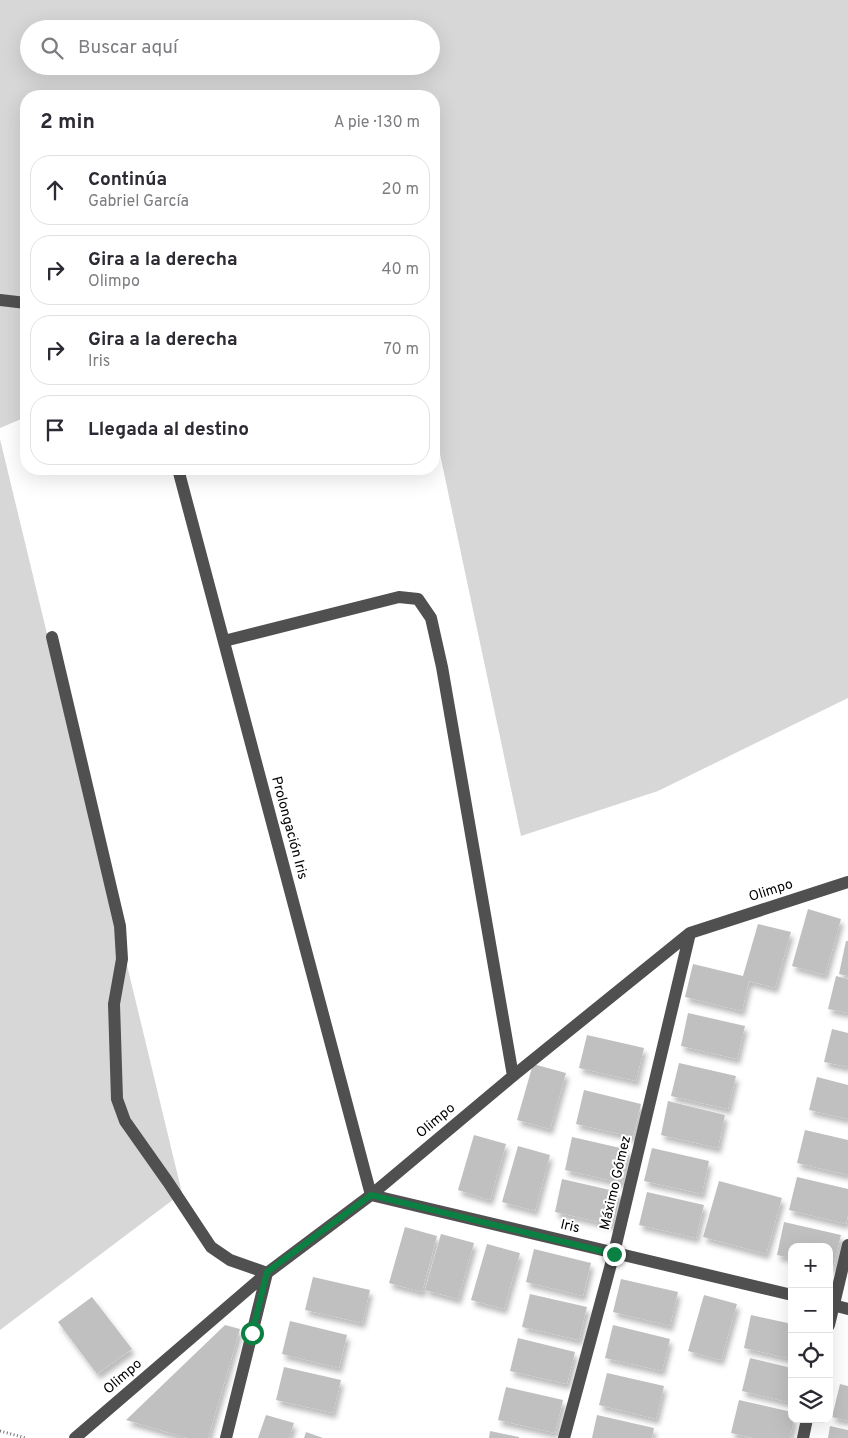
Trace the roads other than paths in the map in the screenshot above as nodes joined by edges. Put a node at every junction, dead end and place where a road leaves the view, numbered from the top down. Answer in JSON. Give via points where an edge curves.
{"nodes":[{"id":1,"x":0,"y":300,"type":"edge"},
{"id":2,"x":20,"y":302,"type":"edge"},
{"id":3,"x":180,"y":475,"type":"edge"},
{"id":4,"x":52,"y":637,"type":"dead end"},
{"id":5,"x":224,"y":641,"type":"junction"},
{"id":6,"x":848,"y":882,"type":"edge"},
{"id":7,"x":690,"y":933,"type":"junction"},
{"id":8,"x":513,"y":1076,"type":"junction"},
{"id":9,"x":371,"y":1195,"type":"junction"},
{"id":10,"x":848,"y":1244,"type":"edge"},
{"id":11,"x":614,"y":1254,"type":"junction"},
{"id":12,"x":267,"y":1272,"type":"junction"},
{"id":13,"x":788,"y":1294,"type":"edge"},
{"id":14,"x":833,"y":1300,"type":"edge"},
{"id":15,"x":833,"y":1304,"type":"edge"},
{"id":16,"x":848,"y":1309,"type":"edge"},
{"id":17,"x":806,"y":1423,"type":"edge"},
{"id":18,"x":75,"y":1438,"type":"edge"},
{"id":19,"x":226,"y":1438,"type":"edge"},
{"id":20,"x":564,"y":1438,"type":"edge"},
{"id":21,"x":803,"y":1438,"type":"edge"}],
"edges":[{"from":1,"to":2,"type":"street"},
{"from":3,"to":5,"type":"street","name":"Prolongación Iris"},
{"from":4,"to":12,"type":"street","via":[[120,926],[122,959],[114,1004],[117,1099],[124,1121],[210,1247],[230,1260]]},
{"from":5,"to":8,"type":"street","via":[[399,598],[418,599],[431,618]]},
{"from":5,"to":9,"type":"street","name":"Prolongación Iris"},
{"from":6,"to":7,"type":"street","name":"Olimpo"},
{"from":7,"to":8,"type":"street","name":"Olimpo"},
{"from":7,"to":11,"type":"street","name":"Máximo Gómez"},
{"from":8,"to":9,"type":"street","name":"Olimpo"},
{"from":9,"to":11,"type":"street","name":"Iris"},
{"from":9,"to":12,"type":"street","name":"Olimpo"},
{"from":10,"to":14,"type":"street"},
{"from":11,"to":13,"type":"street","name":"Iris"},
{"from":11,"to":20,"type":"street","name":"Máximo Gómez"},
{"from":12,"to":18,"type":"street","name":"Olimpo"},
{"from":12,"to":19,"type":"street"},
{"from":15,"to":16,"type":"street"},
{"from":17,"to":21,"type":"street"}]}
